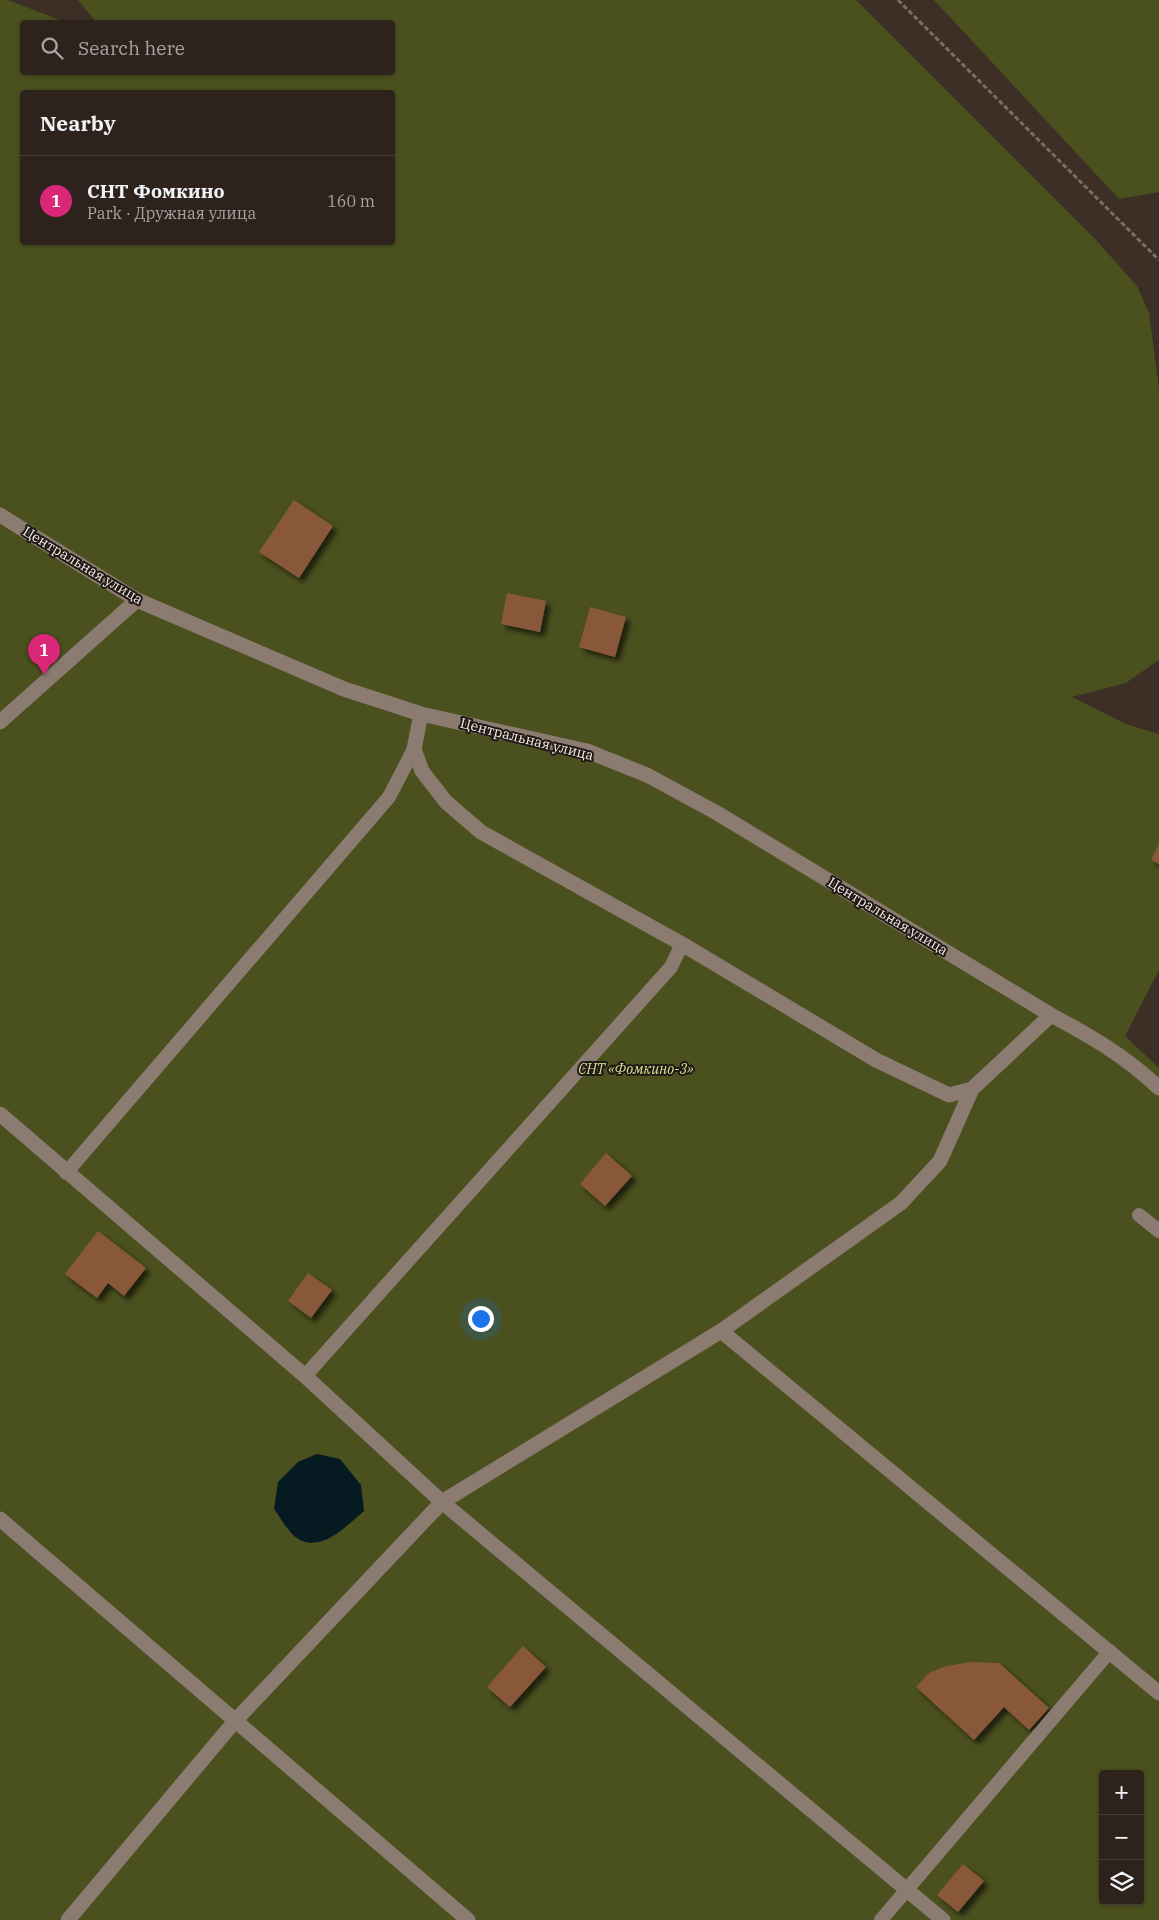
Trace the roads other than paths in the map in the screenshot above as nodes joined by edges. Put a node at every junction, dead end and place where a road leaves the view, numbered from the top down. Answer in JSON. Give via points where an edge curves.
{"nodes":[{"id":1,"x":0,"y":515,"type":"edge"},
{"id":2,"x":137,"y":600,"type":"junction"},
{"id":3,"x":421,"y":714,"type":"junction"},
{"id":4,"x":0,"y":722,"type":"edge"},
{"id":5,"x":414,"y":749,"type":"junction"},
{"id":6,"x":682,"y":944,"type":"junction"},
{"id":7,"x":1051,"y":1015,"type":"junction"},
{"id":8,"x":1159,"y":1088,"type":"edge"},
{"id":9,"x":972,"y":1089,"type":"junction"},
{"id":10,"x":0,"y":1114,"type":"edge"},
{"id":11,"x":66,"y":1173,"type":"junction"},
{"id":12,"x":1139,"y":1215,"type":"dead end"},
{"id":13,"x":1159,"y":1231,"type":"edge"},
{"id":14,"x":721,"y":1331,"type":"junction"},
{"id":15,"x":305,"y":1376,"type":"junction"},
{"id":16,"x":442,"y":1502,"type":"junction"},
{"id":17,"x":0,"y":1519,"type":"edge"},
{"id":18,"x":1110,"y":1651,"type":"junction"},
{"id":19,"x":1159,"y":1693,"type":"edge"},
{"id":20,"x":235,"y":1721,"type":"junction"},
{"id":21,"x":908,"y":1889,"type":"junction"},
{"id":22,"x":68,"y":1920,"type":"edge"},
{"id":23,"x":468,"y":1920,"type":"edge"},
{"id":24,"x":881,"y":1920,"type":"edge"},
{"id":25,"x":943,"y":1920,"type":"edge"}],
"edges":[{"from":1,"to":2,"type":"street","name":"Центральная улица"},
{"from":2,"to":3,"type":"street","name":"Центральная улица","via":[[344,689]]},
{"from":2,"to":4,"type":"street"},
{"from":3,"to":5,"type":"street"},
{"from":3,"to":7,"type":"street","name":"Центральная улица","via":[[587,751],[647,775],[717,813]]},
{"from":5,"to":6,"type":"street","via":[[422,771],[446,802],[481,832]]},
{"from":5,"to":11,"type":"lane","via":[[389,798]]},
{"from":6,"to":9,"type":"street","via":[[876,1060],[949,1095]]},
{"from":6,"to":15,"type":"lane","via":[[671,966]]},
{"from":7,"to":8,"type":"street","name":"Центральная улица","via":[[1106,1045]]},
{"from":7,"to":9,"type":"street"},
{"from":9,"to":14,"type":"street","via":[[940,1161],[901,1203]]},
{"from":10,"to":11,"type":"street"},
{"from":11,"to":15,"type":"street"},
{"from":12,"to":13,"type":"lane"},
{"from":14,"to":16,"type":"street"},
{"from":14,"to":18,"type":"street"},
{"from":15,"to":16,"type":"street"},
{"from":16,"to":20,"type":"street"},
{"from":16,"to":21,"type":"street"},
{"from":17,"to":20,"type":"street"},
{"from":18,"to":19,"type":"street"},
{"from":18,"to":21,"type":"lane"},
{"from":20,"to":22,"type":"street"},
{"from":20,"to":23,"type":"street"},
{"from":21,"to":24,"type":"lane"},
{"from":21,"to":25,"type":"street"}]}
